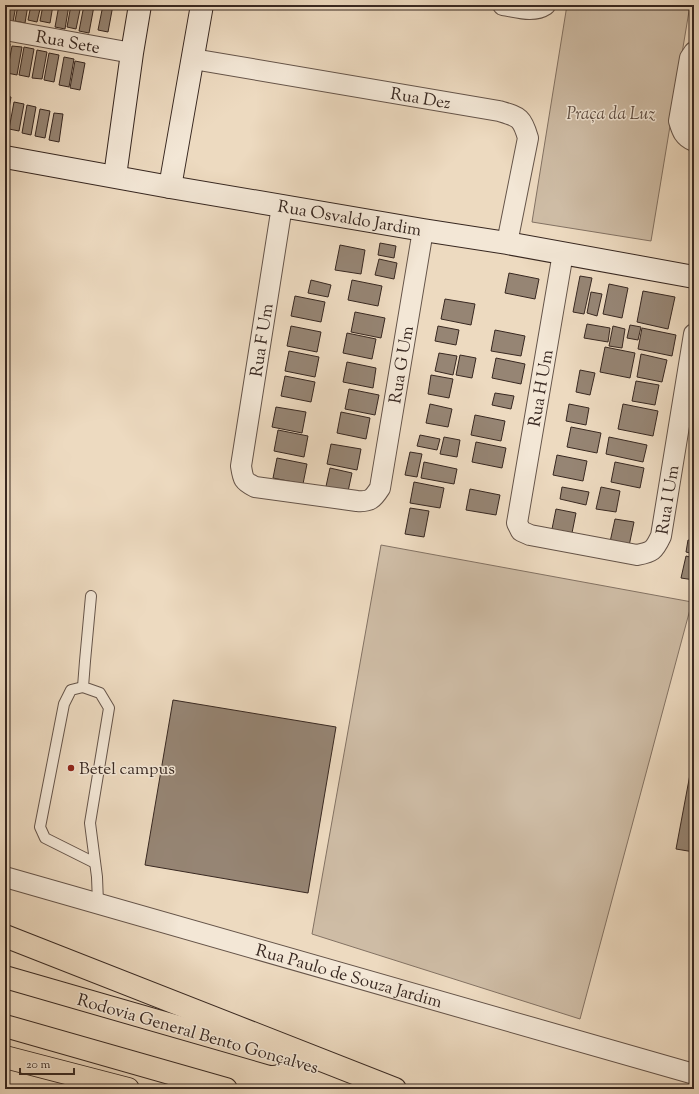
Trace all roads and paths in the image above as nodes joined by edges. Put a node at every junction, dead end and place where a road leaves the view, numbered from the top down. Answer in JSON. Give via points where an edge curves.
{"nodes":[{"id":1,"x":140,"y":5,"type":"edge"},
{"id":2,"x":202,"y":5,"type":"edge"},
{"id":3,"x":504,"y":5,"type":"edge"},
{"id":4,"x":545,"y":5,"type":"edge"},
{"id":5,"x":5,"y":30,"type":"edge"},
{"id":6,"x":132,"y":52,"type":"junction"},
{"id":7,"x":694,"y":52,"type":"edge"},
{"id":8,"x":193,"y":59,"type":"junction"},
{"id":9,"x":694,"y":141,"type":"edge"},
{"id":10,"x":5,"y":157,"type":"edge"},
{"id":11,"x":115,"y":176,"type":"junction"},
{"id":12,"x":170,"y":187,"type":"junction"},
{"id":13,"x":282,"y":206,"type":"junction"},
{"id":14,"x":423,"y":230,"type":"junction"},
{"id":15,"x":507,"y":243,"type":"junction"},
{"id":16,"x":563,"y":253,"type":"junction"},
{"id":17,"x":694,"y":277,"type":"edge"},
{"id":18,"x":694,"y":334,"type":"edge"},
{"id":19,"x":374,"y":498,"type":"joint"},
{"id":20,"x":656,"y":546,"type":"joint"},
{"id":21,"x":92,"y":596,"type":"dead end"},
{"id":22,"x":83,"y":687,"type":"junction"},
{"id":23,"x":95,"y":863,"type":"junction"},
{"id":24,"x":5,"y":877,"type":"edge"},
{"id":25,"x":98,"y":903,"type":"junction"},
{"id":26,"x":5,"y":936,"type":"edge"},
{"id":27,"x":5,"y":977,"type":"edge"},
{"id":28,"x":5,"y":1026,"type":"edge"},
{"id":29,"x":5,"y":1057,"type":"edge"},
{"id":30,"x":694,"y":1074,"type":"edge"},
{"id":31,"x":124,"y":1089,"type":"edge"},
{"id":32,"x":226,"y":1089,"type":"edge"},
{"id":33,"x":390,"y":1089,"type":"edge"},
{"id":34,"x":395,"y":1089,"type":"edge"}],
"edges":[{"from":1,"to":6,"type":"street"},
{"from":2,"to":8,"type":"street"},
{"from":3,"to":4,"type":"street","via":[[530,9]]},
{"from":5,"to":6,"type":"street","name":"Rua Sete"},
{"from":6,"to":11,"type":"street"},
{"from":7,"to":9,"type":"street","via":[[690,58],[679,121],[688,138]]},
{"from":8,"to":12,"type":"street"},
{"from":8,"to":15,"type":"street","name":"Rua Dez","via":[[499,110],[517,116],[528,138]]},
{"from":10,"to":11,"type":"street","name":"Rua Osvaldo Jardim"},
{"from":11,"to":12,"type":"street","name":"Rua Osvaldo Jardim"},
{"from":12,"to":13,"type":"street","name":"Rua Osvaldo Jardim"},
{"from":13,"to":14,"type":"street","name":"Rua Osvaldo Jardim"},
{"from":13,"to":19,"type":"street","name":"Rua F Um","via":[[241,466],[242,475],[246,482],[255,487],[364,502]]},
{"from":14,"to":15,"type":"street","name":"Rua Osvaldo Jardim"},
{"from":14,"to":19,"type":"street","name":"Rua G Um","via":[[380,488]]},
{"from":15,"to":16,"type":"street","name":"Rua Osvaldo Jardim"},
{"from":16,"to":17,"type":"street","name":"Rua Osvaldo Jardim"},
{"from":16,"to":20,"type":"street","name":"Rua H Um","via":[[517,523],[521,531],[530,536],[637,555],[649,553]]},
{"from":18,"to":20,"type":"street","name":"Rua I Um","via":[[661,536]]},
{"from":21,"to":22,"type":"lane"},
{"from":22,"to":23,"type":"lane","via":[[100,693],[109,708],[90,824]]},
{"from":22,"to":23,"type":"lane","via":[[71,690],[64,704],[40,827],[45,838]]},
{"from":23,"to":25,"type":"lane"},
{"from":24,"to":25,"type":"street","name":"Rua Paulo de Souza Jardim"},
{"from":25,"to":30,"type":"street","name":"Rua Paulo de Souza Jardim"},
{"from":26,"to":34,"type":"highway"},
{"from":27,"to":33,"type":"highway","name":"Rodovia General Bento Gonçalves"},
{"from":28,"to":32,"type":"highway"},
{"from":29,"to":31,"type":"highway"}]}
